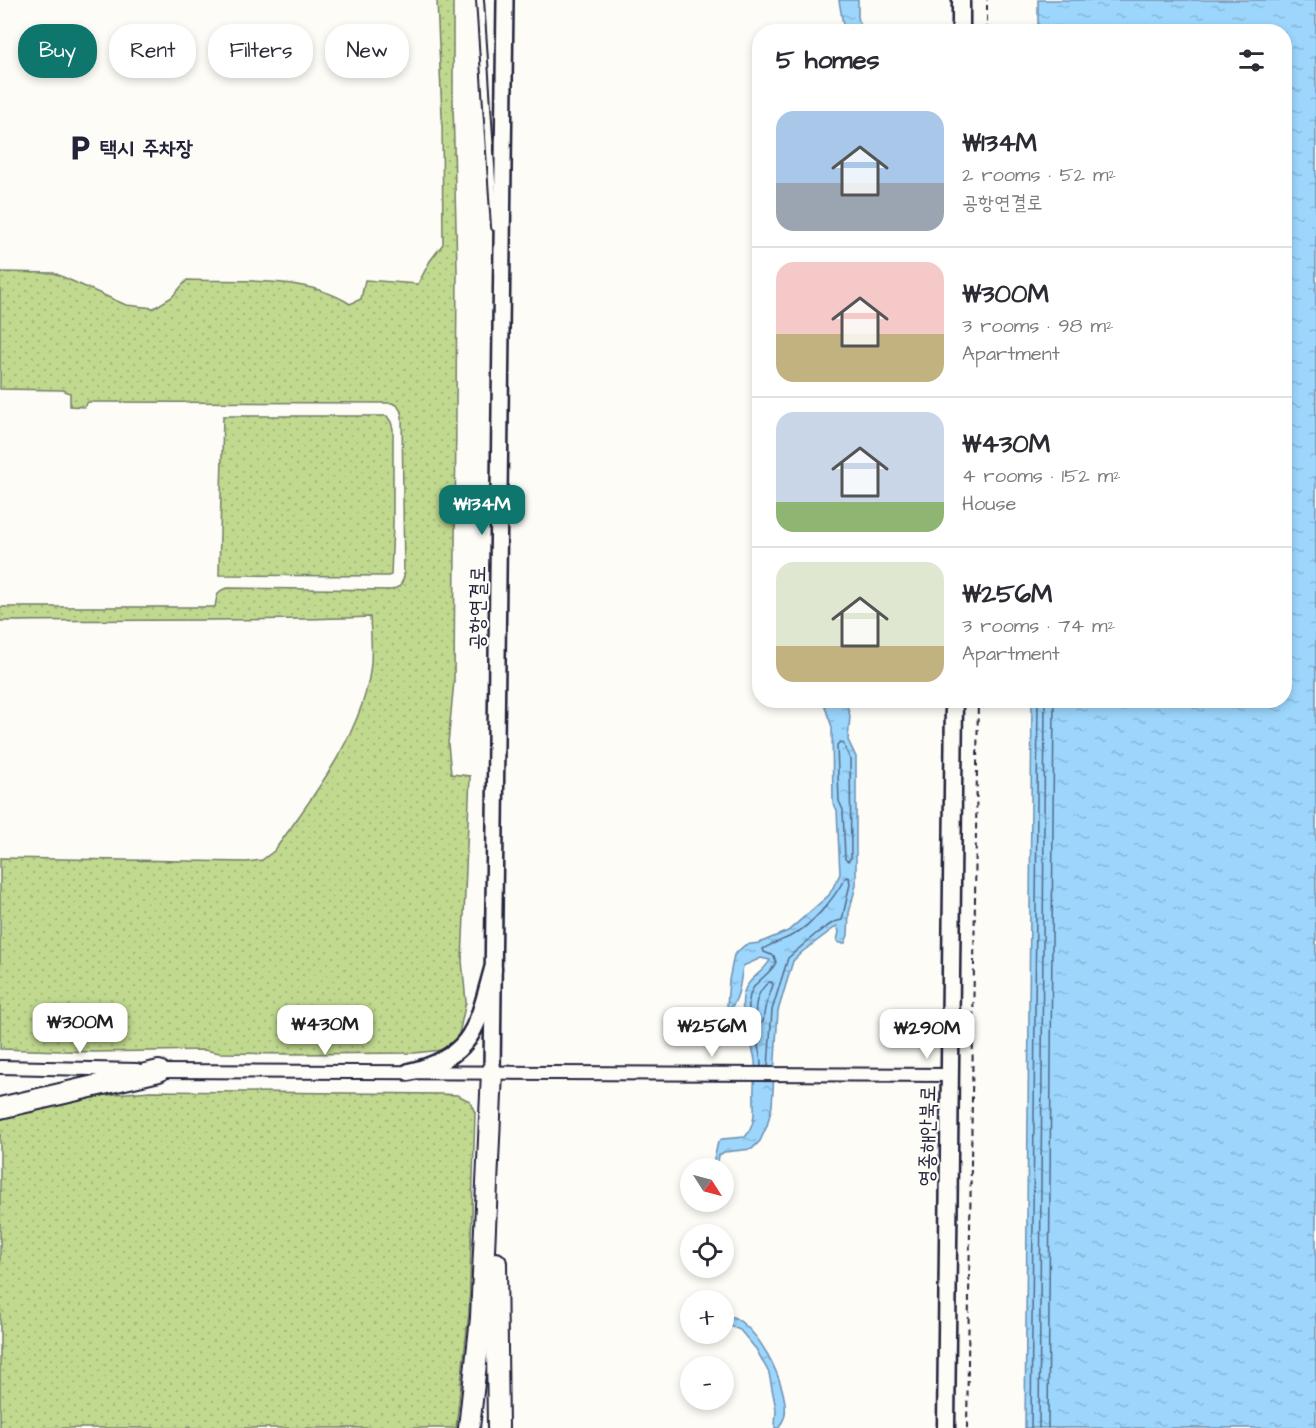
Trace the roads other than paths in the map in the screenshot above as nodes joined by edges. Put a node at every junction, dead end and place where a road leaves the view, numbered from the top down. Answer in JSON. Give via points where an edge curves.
{"nodes":[{"id":1,"x":480,"y":0,"type":"edge"},
{"id":2,"x":505,"y":0,"type":"edge"},
{"id":3,"x":961,"y":0,"type":"edge"},
{"id":4,"x":961,"y":24,"type":"edge"},
{"id":5,"x":501,"y":318,"type":"junction"},
{"id":6,"x":954,"y":708,"type":"edge"},
{"id":7,"x":493,"y":969,"type":"junction"},
{"id":8,"x":0,"y":1067,"type":"edge"},
{"id":9,"x":159,"y":1071,"type":"junction"},
{"id":10,"x":409,"y":1072,"type":"junction"},
{"id":11,"x":492,"y":1072,"type":"junction"},
{"id":12,"x":950,"y":1075,"type":"junction"},
{"id":13,"x":0,"y":1108,"type":"edge"},
{"id":14,"x":469,"y":1428,"type":"edge"},
{"id":15,"x":498,"y":1428,"type":"edge"},
{"id":16,"x":946,"y":1428,"type":"edge"}],
"edges":[{"from":1,"to":5,"type":"lane"},
{"from":2,"to":5,"type":"street","name":"공항연결로"},
{"from":3,"to":4,"type":"main road"},
{"from":5,"to":7,"type":"street","name":"공항연결로"},
{"from":6,"to":12,"type":"main road","name":"영종해안북로"},
{"from":7,"to":10,"type":"main road","via":[[468,1040],[444,1060]]},
{"from":7,"to":11,"type":"street","name":"공항연결로"},
{"from":8,"to":9,"type":"street"},
{"from":9,"to":10,"type":"street"},
{"from":9,"to":13,"type":"highway"},
{"from":10,"to":11,"type":"street"},
{"from":11,"to":12,"type":"street"},
{"from":11,"to":14,"type":"highway","via":[[481,1318]]},
{"from":11,"to":15,"type":"highway"},
{"from":12,"to":16,"type":"main road","name":"영종해안북로"}]}
